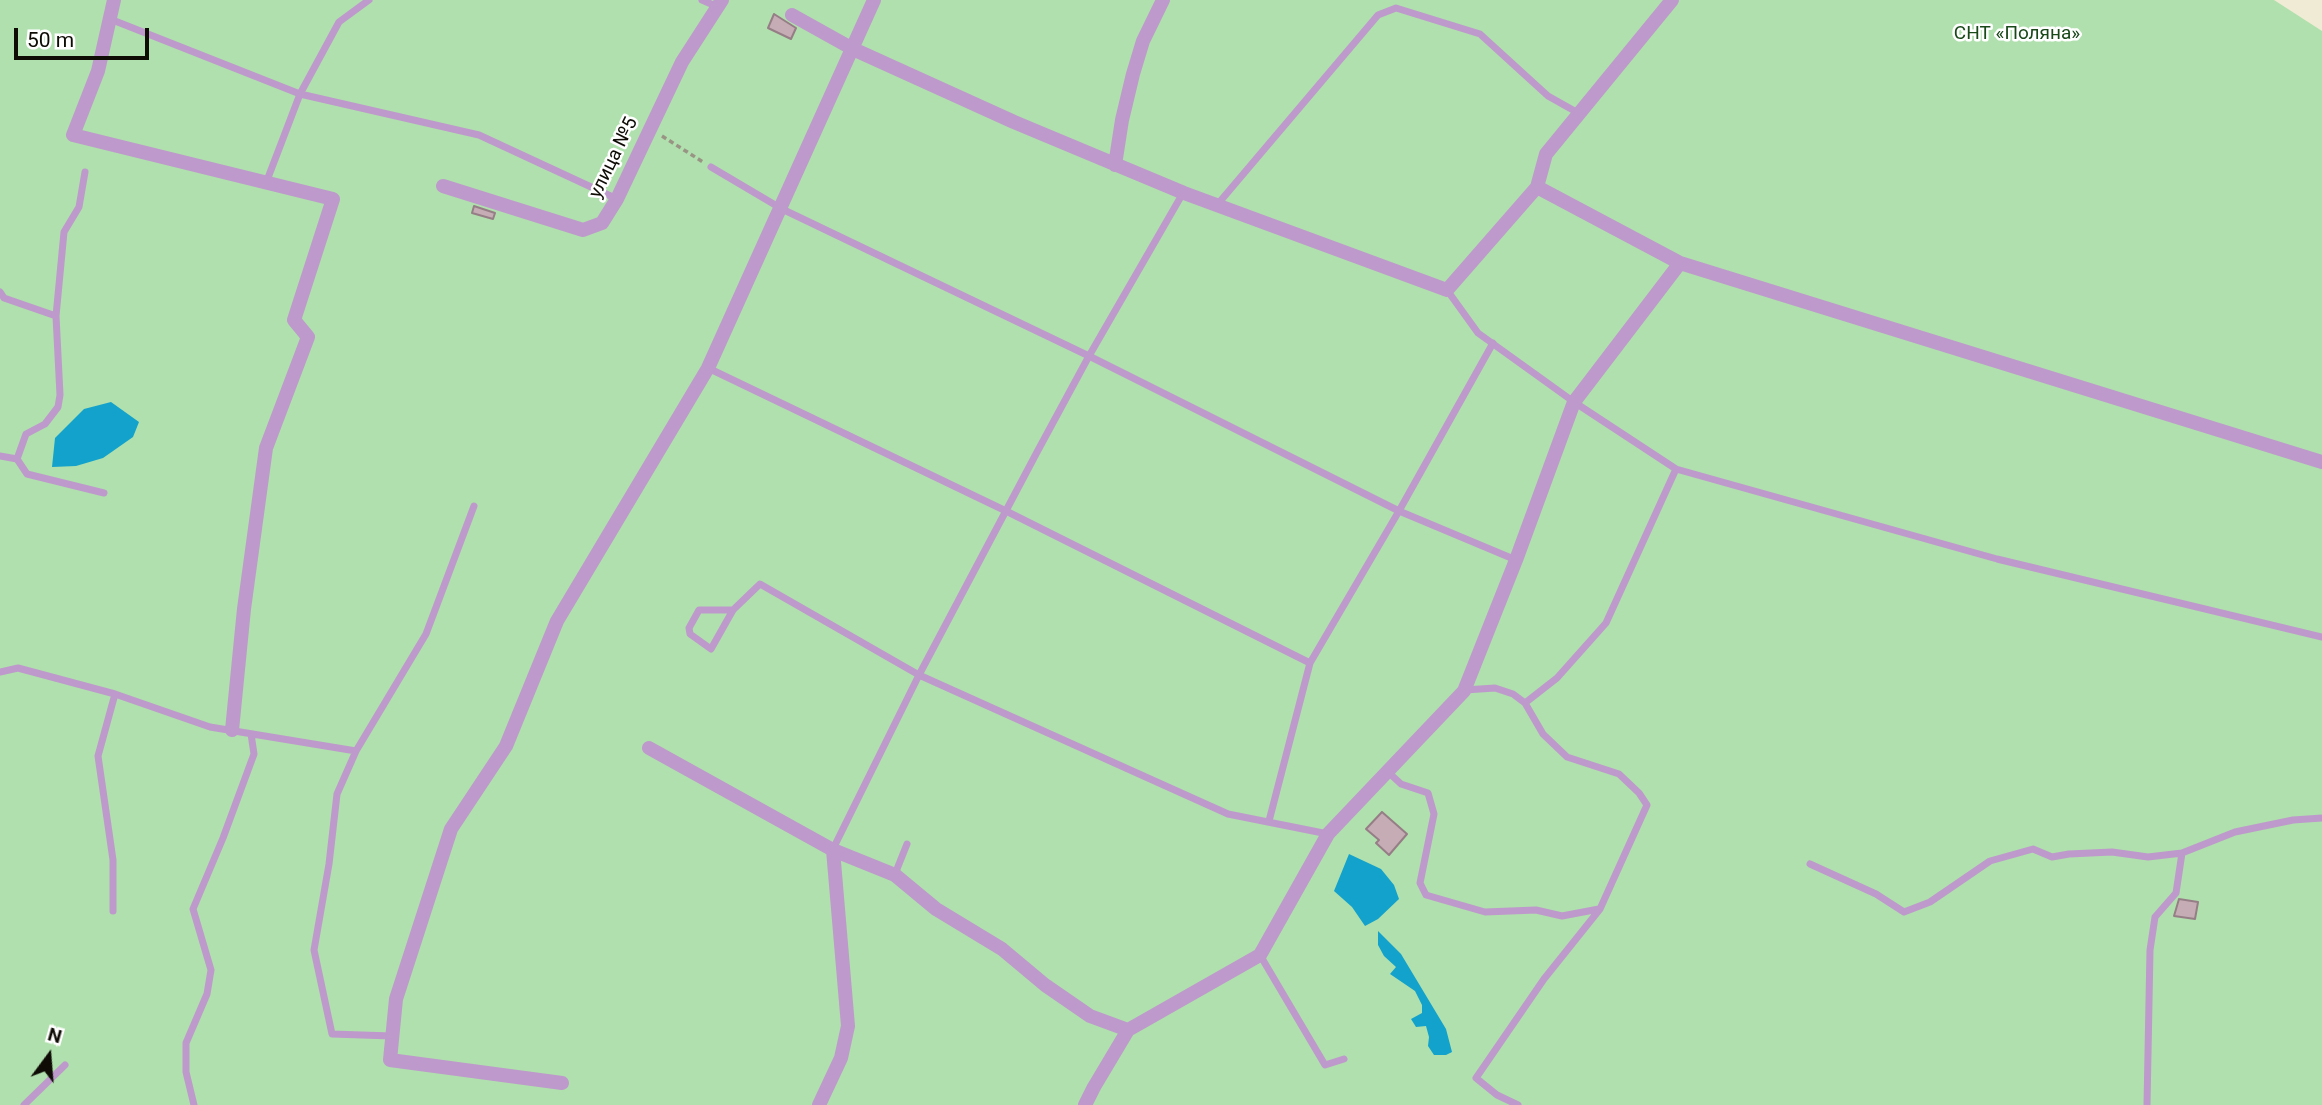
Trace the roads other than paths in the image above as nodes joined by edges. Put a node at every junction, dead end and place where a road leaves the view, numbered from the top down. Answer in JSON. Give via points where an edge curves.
{"nodes":[{"id":1,"x":114,"y":0,"type":"edge"},
{"id":2,"x":369,"y":0,"type":"edge"},
{"id":3,"x":702,"y":0,"type":"edge"},
{"id":4,"x":874,"y":0,"type":"edge"},
{"id":5,"x":1163,"y":0,"type":"edge"},
{"id":6,"x":1672,"y":0,"type":"edge"},
{"id":7,"x":720,"y":3,"type":"edge"},
{"id":8,"x":792,"y":15,"type":"dead end"},
{"id":9,"x":110,"y":19,"type":"junction"},
{"id":10,"x":853,"y":49,"type":"junction"},
{"id":11,"x":300,"y":94,"type":"junction"},
{"id":12,"x":1580,"y":114,"type":"junction"},
{"id":13,"x":1115,"y":165,"type":"junction"},
{"id":14,"x":711,"y":167,"type":"road end"},
{"id":15,"x":85,"y":172,"type":"dead end"},
{"id":16,"x":266,"y":183,"type":"junction"},
{"id":17,"x":443,"y":186,"type":"dead end"},
{"id":18,"x":1537,"y":187,"type":"junction"},
{"id":19,"x":1184,"y":193,"type":"junction"},
{"id":20,"x":617,"y":199,"type":"junction"},
{"id":21,"x":1217,"y":205,"type":"junction"},
{"id":22,"x":782,"y":209,"type":"junction"},
{"id":23,"x":1680,"y":263,"type":"junction"},
{"id":24,"x":1447,"y":290,"type":"junction"},
{"id":25,"x":0,"y":292,"type":"edge"},
{"id":26,"x":56,"y":316,"type":"junction"},
{"id":27,"x":1493,"y":343,"type":"junction"},
{"id":28,"x":1089,"y":356,"type":"junction"},
{"id":29,"x":708,"y":368,"type":"junction"},
{"id":30,"x":1574,"y":402,"type":"junction"},
{"id":31,"x":0,"y":456,"type":"edge"},
{"id":32,"x":17,"y":459,"type":"junction"},
{"id":33,"x":2322,"y":462,"type":"edge"},
{"id":34,"x":1676,"y":469,"type":"junction"},
{"id":35,"x":104,"y":493,"type":"dead end"},
{"id":36,"x":474,"y":506,"type":"dead end"},
{"id":37,"x":1006,"y":511,"type":"junction"},
{"id":38,"x":1399,"y":511,"type":"junction"},
{"id":39,"x":1516,"y":559,"type":"junction"},
{"id":40,"x":733,"y":610,"type":"junction"},
{"id":41,"x":2322,"y":638,"type":"edge"},
{"id":42,"x":1310,"y":663,"type":"junction"},
{"id":43,"x":0,"y":673,"type":"edge"},
{"id":44,"x":919,"y":675,"type":"junction"},
{"id":45,"x":1464,"y":691,"type":"junction"},
{"id":46,"x":115,"y":694,"type":"junction"},
{"id":47,"x":1525,"y":703,"type":"junction"},
{"id":48,"x":232,"y":730,"type":"junction"},
{"id":49,"x":251,"y":734,"type":"junction"},
{"id":50,"x":649,"y":748,"type":"dead end"},
{"id":51,"x":356,"y":751,"type":"junction"},
{"id":52,"x":1387,"y":771,"type":"junction"},
{"id":53,"x":2322,"y":818,"type":"edge"},
{"id":54,"x":1269,"y":821,"type":"junction"},
{"id":55,"x":1328,"y":834,"type":"junction"},
{"id":56,"x":907,"y":844,"type":"dead end"},
{"id":57,"x":833,"y":850,"type":"junction"},
{"id":58,"x":2182,"y":853,"type":"junction"},
{"id":59,"x":1810,"y":864,"type":"dead end"},
{"id":60,"x":895,"y":875,"type":"junction"},
{"id":61,"x":1600,"y":909,"type":"junction"},
{"id":62,"x":113,"y":911,"type":"dead end"},
{"id":63,"x":1260,"y":954,"type":"junction"},
{"id":64,"x":1128,"y":1030,"type":"junction"},
{"id":65,"x":392,"y":1036,"type":"junction"},
{"id":66,"x":1344,"y":1059,"type":"dead end"},
{"id":67,"x":65,"y":1065,"type":"dead end"},
{"id":68,"x":562,"y":1083,"type":"dead end"},
{"id":69,"x":24,"y":1105,"type":"edge"},
{"id":70,"x":194,"y":1105,"type":"edge"},
{"id":71,"x":819,"y":1105,"type":"edge"},
{"id":72,"x":1085,"y":1105,"type":"edge"},
{"id":73,"x":1518,"y":1105,"type":"edge"},
{"id":74,"x":2147,"y":1105,"type":"edge"}],
"edges":[{"from":1,"to":9,"type":"street"},
{"from":2,"to":11,"type":"lane","via":[[339,22]]},
{"from":3,"to":7,"type":"lane"},
{"from":4,"to":10,"type":"street"},
{"from":5,"to":13,"type":"street","via":[[1133,74]]},
{"from":6,"to":12,"type":"street"},
{"from":7,"to":20,"type":"street","name":"улица №5","via":[[682,62]]},
{"from":8,"to":10,"type":"street"},
{"from":9,"to":11,"type":"lane"},
{"from":9,"to":16,"type":"street","via":[[98,71],[73,135]]},
{"from":10,"to":13,"type":"street"},
{"from":10,"to":22,"type":"street"},
{"from":11,"to":16,"type":"lane"},
{"from":11,"to":20,"type":"lane","via":[[479,135]]},
{"from":12,"to":18,"type":"street","via":[[1545,154]]},
{"from":12,"to":21,"type":"lane","via":[[1548,96],[1480,34],[1396,8],[1377,15]]},
{"from":13,"to":19,"type":"street"},
{"from":14,"to":22,"type":"lane"},
{"from":15,"to":26,"type":"lane","via":[[79,207],[64,232]]},
{"from":16,"to":48,"type":"street","via":[[333,199],[294,320],[308,337],[266,448]]},
{"from":17,"to":20,"type":"street","name":"улица №5","via":[[583,230],[603,223]]},
{"from":18,"to":23,"type":"street"},
{"from":18,"to":24,"type":"street"},
{"from":19,"to":21,"type":"street"},
{"from":19,"to":28,"type":"lane"},
{"from":21,"to":24,"type":"street"},
{"from":22,"to":28,"type":"lane"},
{"from":22,"to":29,"type":"street"},
{"from":23,"to":30,"type":"street"},
{"from":23,"to":33,"type":"street"},
{"from":24,"to":27,"type":"lane","via":[[1478,333]]},
{"from":25,"to":26,"type":"lane","via":[[4,298]]},
{"from":26,"to":32,"type":"lane","via":[[58,407],[45,424],[26,434]]},
{"from":27,"to":30,"type":"lane"},
{"from":27,"to":38,"type":"lane"},
{"from":28,"to":37,"type":"lane"},
{"from":28,"to":38,"type":"lane"},
{"from":29,"to":37,"type":"lane"},
{"from":29,"to":65,"type":"street","via":[[556,621],[506,746],[451,829],[396,999]]},
{"from":30,"to":34,"type":"lane"},
{"from":30,"to":39,"type":"street"},
{"from":31,"to":32,"type":"lane"},
{"from":32,"to":35,"type":"lane","via":[[27,474]]},
{"from":34,"to":41,"type":"lane","via":[[1997,558]]},
{"from":34,"to":47,"type":"lane","via":[[1606,623],[1557,678]]},
{"from":36,"to":51,"type":"lane","via":[[426,634]]},
{"from":37,"to":42,"type":"lane"},
{"from":37,"to":44,"type":"lane"},
{"from":38,"to":39,"type":"lane"},
{"from":38,"to":42,"type":"lane"},
{"from":39,"to":45,"type":"street"},
{"from":40,"to":40,"type":"lane","via":[[699,610],[690,634],[711,649]]},
{"from":40,"to":44,"type":"lane","via":[[760,584]]},
{"from":42,"to":54,"type":"lane"},
{"from":43,"to":46,"type":"lane","via":[[18,668]]},
{"from":44,"to":54,"type":"lane","via":[[1228,814]]},
{"from":44,"to":57,"type":"lane"},
{"from":45,"to":47,"type":"lane","via":[[1495,688]]},
{"from":45,"to":52,"type":"street"},
{"from":46,"to":48,"type":"lane","via":[[210,727]]},
{"from":46,"to":62,"type":"lane","via":[[97,756],[114,860]]},
{"from":47,"to":61,"type":"lane","via":[[1543,734],[1567,757],[1619,774],[1647,805]]},
{"from":48,"to":49,"type":"lane"},
{"from":49,"to":51,"type":"lane"},
{"from":49,"to":70,"type":"lane","via":[[254,754],[193,909],[211,970],[186,1042],[186,1072]]},
{"from":50,"to":57,"type":"street"},
{"from":51,"to":65,"type":"lane","via":[[337,794],[314,950],[332,1034]]},
{"from":52,"to":55,"type":"street"},
{"from":52,"to":61,"type":"lane","via":[[1401,784],[1428,793],[1434,814],[1420,883],[1426,895],[1485,912],[1536,910],[1562,916]]},
{"from":53,"to":58,"type":"lane","via":[[2235,832]]},
{"from":54,"to":55,"type":"lane"},
{"from":55,"to":63,"type":"street"},
{"from":56,"to":60,"type":"lane"},
{"from":57,"to":60,"type":"street"},
{"from":57,"to":71,"type":"street","via":[[848,1026],[841,1058]]},
{"from":58,"to":59,"type":"lane","via":[[2052,857],[2033,849],[1990,861],[1930,902],[1904,912]]},
{"from":58,"to":74,"type":"lane","via":[[2176,893],[2155,917],[2150,950]]},
{"from":60,"to":64,"type":"street","via":[[936,909],[1002,949],[1090,1016]]},
{"from":61,"to":73,"type":"lane","via":[[1544,979],[1476,1078]]},
{"from":63,"to":64,"type":"street"},
{"from":63,"to":66,"type":"lane","via":[[1325,1065]]},
{"from":64,"to":72,"type":"street"},
{"from":65,"to":68,"type":"street","via":[[390,1060]]},
{"from":67,"to":69,"type":"lane"}]}
